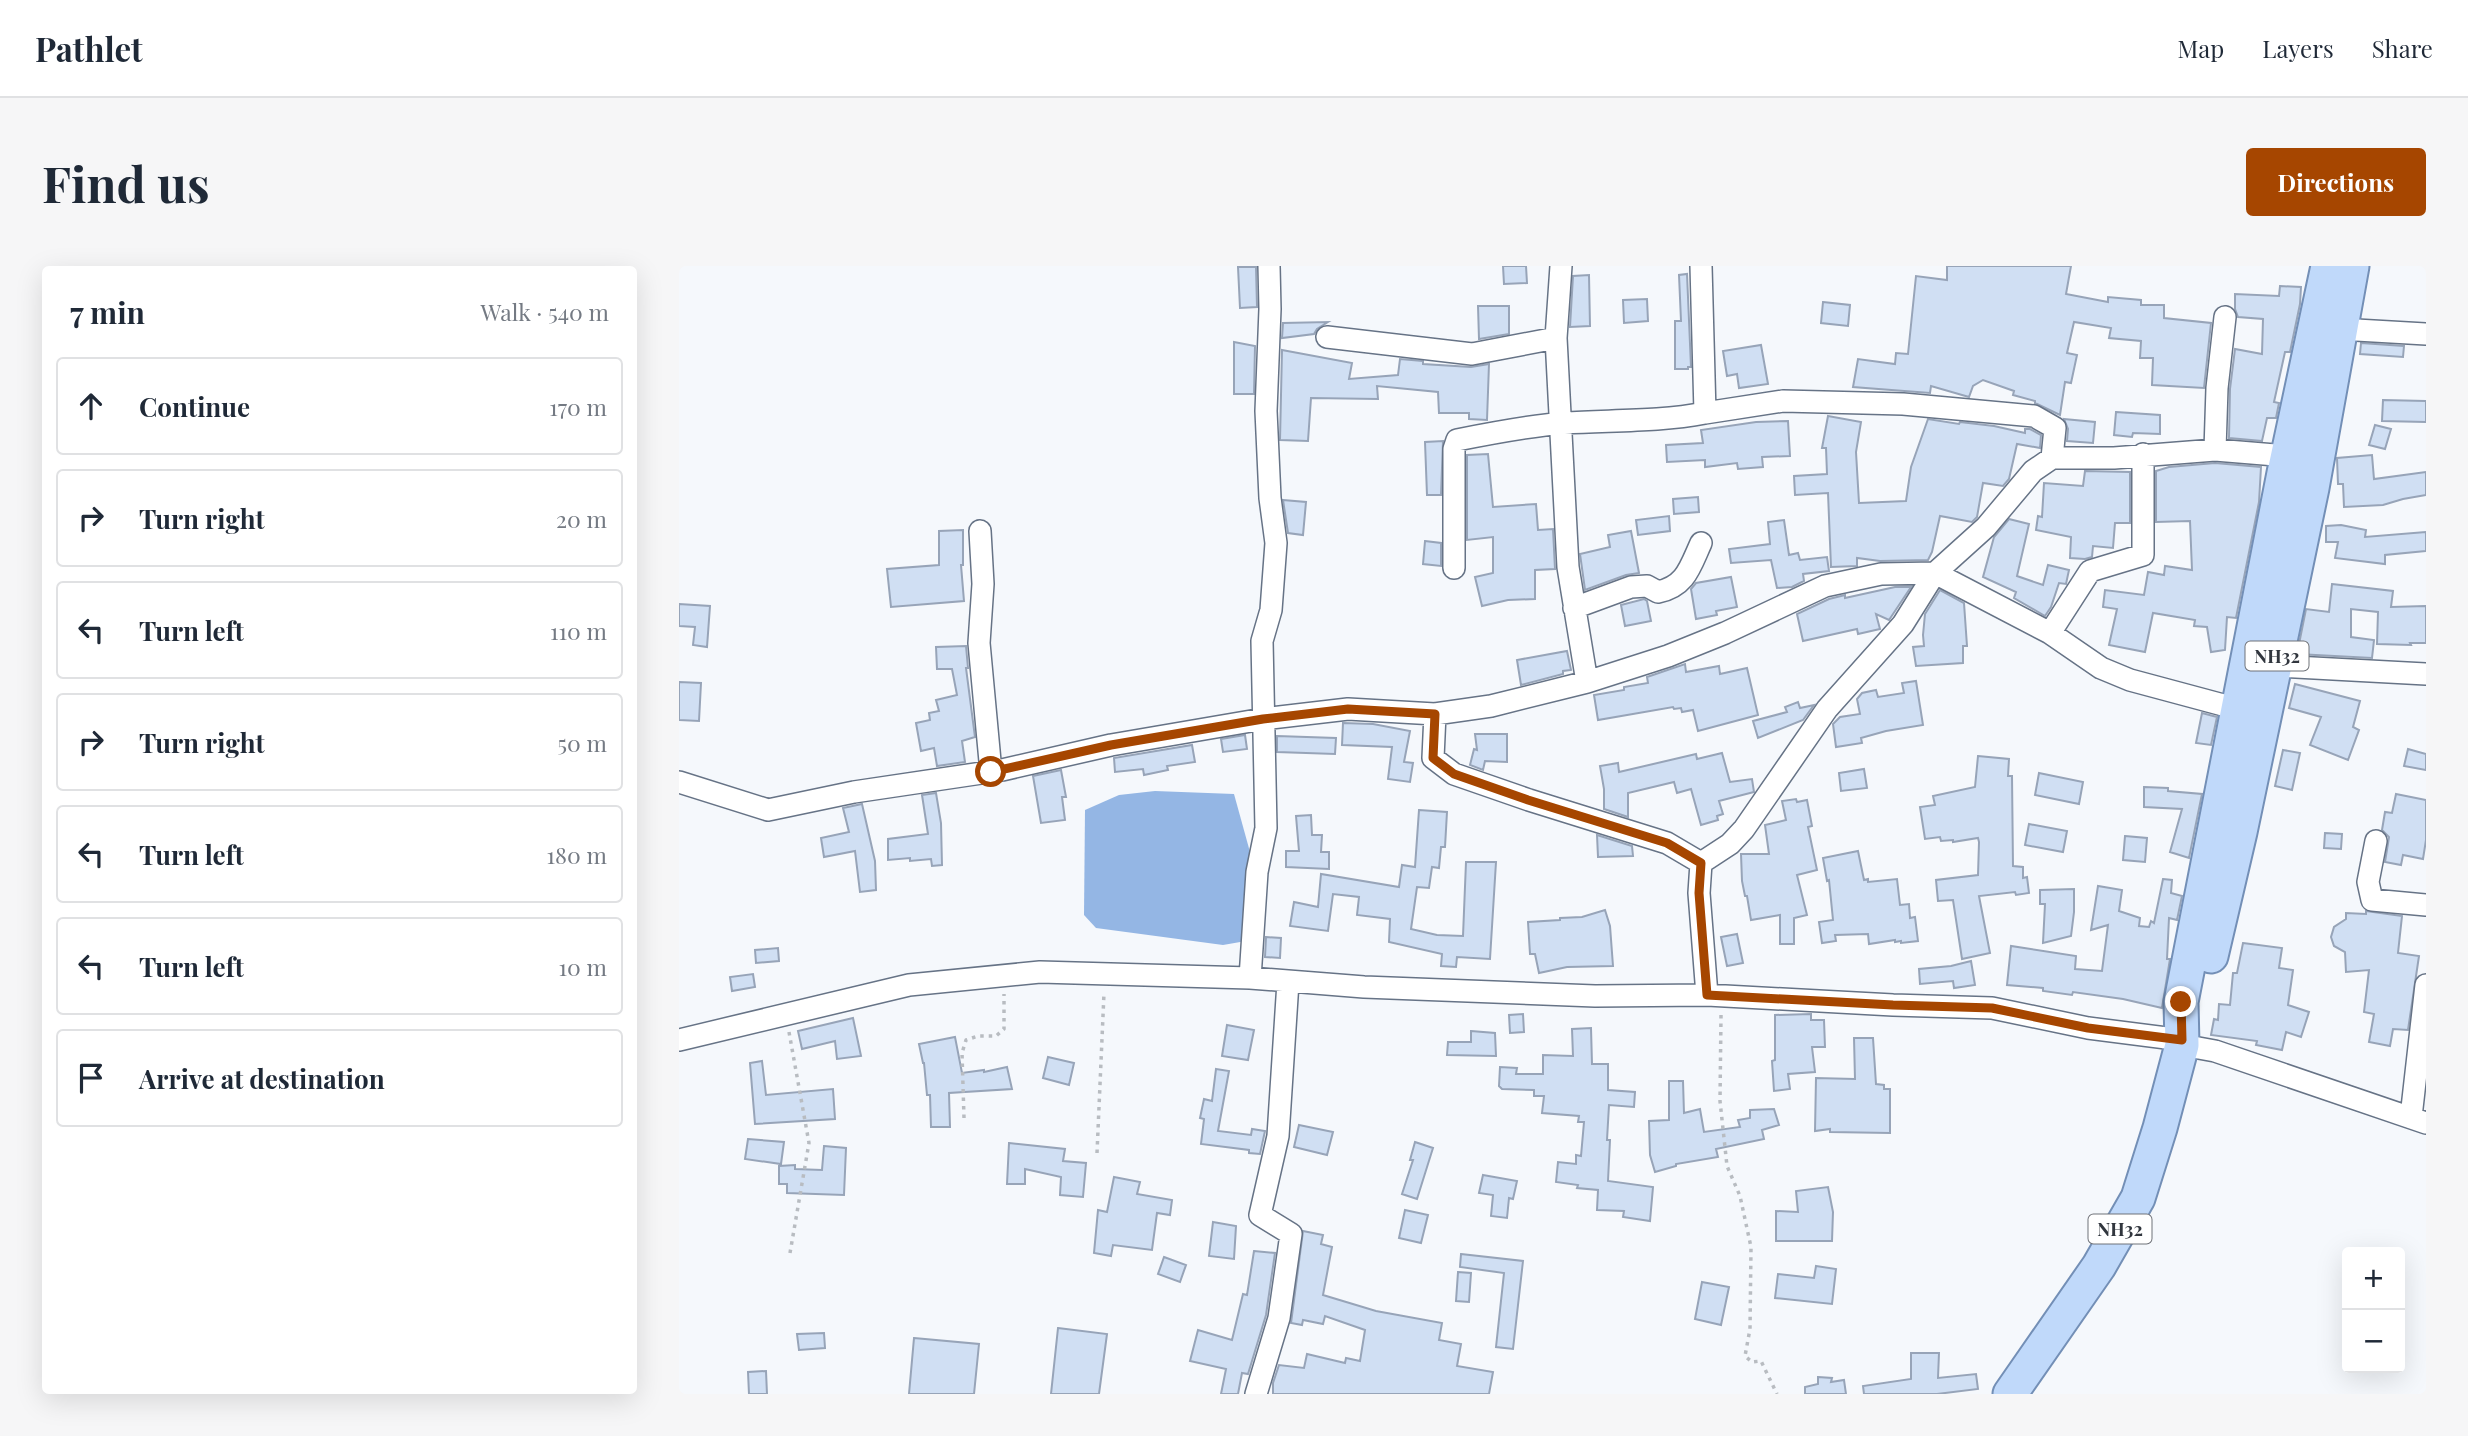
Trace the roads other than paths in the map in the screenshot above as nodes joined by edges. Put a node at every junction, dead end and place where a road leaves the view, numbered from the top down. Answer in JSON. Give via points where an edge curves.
{"nodes":[{"id":1,"x":1269,"y":266,"type":"edge"},
{"id":2,"x":1561,"y":266,"type":"edge"},
{"id":3,"x":1701,"y":266,"type":"edge"},
{"id":4,"x":2328,"y":266,"type":"edge"},
{"id":5,"x":2352,"y":266,"type":"edge"},
{"id":6,"x":2225,"y":317,"type":"dead end"},
{"id":7,"x":2339,"y":329,"type":"junction"},
{"id":8,"x":2426,"y":334,"type":"edge"},
{"id":9,"x":1327,"y":337,"type":"dead end"},
{"id":10,"x":1556,"y":338,"type":"junction"},
{"id":11,"x":1705,"y":412,"type":"junction"},
{"id":12,"x":1561,"y":424,"type":"junction"},
{"id":13,"x":2215,"y":450,"type":"junction"},
{"id":14,"x":2143,"y":454,"type":"junction"},
{"id":15,"x":2288,"y":456,"type":"junction"},
{"id":16,"x":2052,"y":458,"type":"junction"},
{"id":17,"x":980,"y":531,"type":"dead end"},
{"id":18,"x":1701,"y":543,"type":"dead end"},
{"id":19,"x":1454,"y":568,"type":"dead end"},
{"id":20,"x":1935,"y":573,"type":"junction"},
{"id":21,"x":1574,"y":608,"type":"junction"},
{"id":22,"x":2050,"y":633,"type":"junction"},
{"id":23,"x":2274,"y":666,"type":"junction"},
{"id":24,"x":2426,"y":674,"type":"edge"},
{"id":25,"x":1587,"y":682,"type":"junction"},
{"id":26,"x":2238,"y":709,"type":"junction"},
{"id":27,"x":1435,"y":714,"type":"junction"},
{"id":28,"x":1263,"y":719,"type":"junction"},
{"id":29,"x":991,"y":772,"type":"junction"},
{"id":30,"x":679,"y":782,"type":"edge"},
{"id":31,"x":2377,"y":841,"type":"dead end"},
{"id":32,"x":1701,"y":863,"type":"junction"},
{"id":33,"x":2426,"y":905,"type":"edge"},
{"id":34,"x":1249,"y":978,"type":"junction"},
{"id":35,"x":1287,"y":982,"type":"junction"},
{"id":36,"x":2426,"y":985,"type":"edge"},
{"id":37,"x":1714,"y":995,"type":"junction"},
{"id":38,"x":679,"y":1040,"type":"edge"},
{"id":39,"x":2182,"y":1043,"type":"junction"},
{"id":40,"x":2419,"y":1120,"type":"edge"},
{"id":41,"x":1256,"y":1394,"type":"edge"},
{"id":42,"x":2010,"y":1394,"type":"edge"}],
"edges":[{"from":1,"to":28,"type":"street","via":[[1266,411],[1276,543],[1271,610],[1262,641]]},
{"from":2,"to":10,"type":"street"},
{"from":3,"to":11,"type":"street"},
{"from":4,"to":15,"type":"main road","number":"NH32"},
{"from":5,"to":7,"type":"main road","number":"NH32"},
{"from":6,"to":13,"type":"street"},
{"from":7,"to":8,"type":"street"},
{"from":7,"to":23,"type":"main road","number":"NH32"},
{"from":9,"to":10,"type":"street","via":[[1472,354]]},
{"from":10,"to":12,"type":"street"},
{"from":11,"to":12,"type":"street","via":[[1673,419]]},
{"from":11,"to":16,"type":"street","via":[[1783,401],[1903,404],[2034,416],[2055,428]]},
{"from":12,"to":19,"type":"street","via":[[1457,440]]},
{"from":12,"to":21,"type":"street"},
{"from":13,"to":14,"type":"street"},
{"from":13,"to":15,"type":"street"},
{"from":14,"to":16,"type":"street"},
{"from":14,"to":22,"type":"street","via":[[2143,555],[2090,571]]},
{"from":15,"to":26,"type":"main road","number":"NH32"},
{"from":16,"to":20,"type":"street","via":[[2033,471],[1986,527]]},
{"from":17,"to":29,"type":"street","via":[[979,643]]},
{"from":18,"to":21,"type":"street","via":[[1687,574],[1673,589],[1658,592],[1647,586],[1631,587]]},
{"from":20,"to":22,"type":"street"},
{"from":20,"to":25,"type":"street","via":[[1881,573],[1825,586],[1668,656]]},
{"from":20,"to":32,"type":"street","via":[[1903,624],[1827,709],[1744,829]]},
{"from":21,"to":25,"type":"street"},
{"from":22,"to":26,"type":"street","via":[[2101,668],[2130,680]]},
{"from":23,"to":24,"type":"street"},
{"from":23,"to":39,"type":"main road","number":"NH32","via":[[2201,1000]]},
{"from":25,"to":27,"type":"street","via":[[1491,706]]},
{"from":26,"to":39,"type":"main road","number":"NH32","via":[[2181,1002]]},
{"from":27,"to":28,"type":"street","via":[[1348,709]]},
{"from":27,"to":32,"type":"street","via":[[1433,758],[1454,774],[1667,843]]},
{"from":28,"to":29,"type":"street","via":[[1111,745]]},
{"from":28,"to":34,"type":"street","via":[[1266,828],[1257,872]]},
{"from":29,"to":30,"type":"street","via":[[768,810]]},
{"from":31,"to":33,"type":"street","via":[[2368,882],[2372,900]]},
{"from":32,"to":37,"type":"street","via":[[1699,893]]},
{"from":34,"to":35,"type":"street"},
{"from":34,"to":38,"type":"street","via":[[1039,972],[909,985]]},
{"from":35,"to":37,"type":"street","via":[[1595,996]]},
{"from":35,"to":41,"type":"street","via":[[1278,1136],[1260,1215],[1291,1234],[1279,1318]]},
{"from":36,"to":40,"type":"street"},
{"from":37,"to":39,"type":"street","via":[[1992,1008]]},
{"from":39,"to":40,"type":"street"},
{"from":39,"to":42,"type":"main road","number":"NH32","via":[[2138,1198],[2099,1266]]}]}
